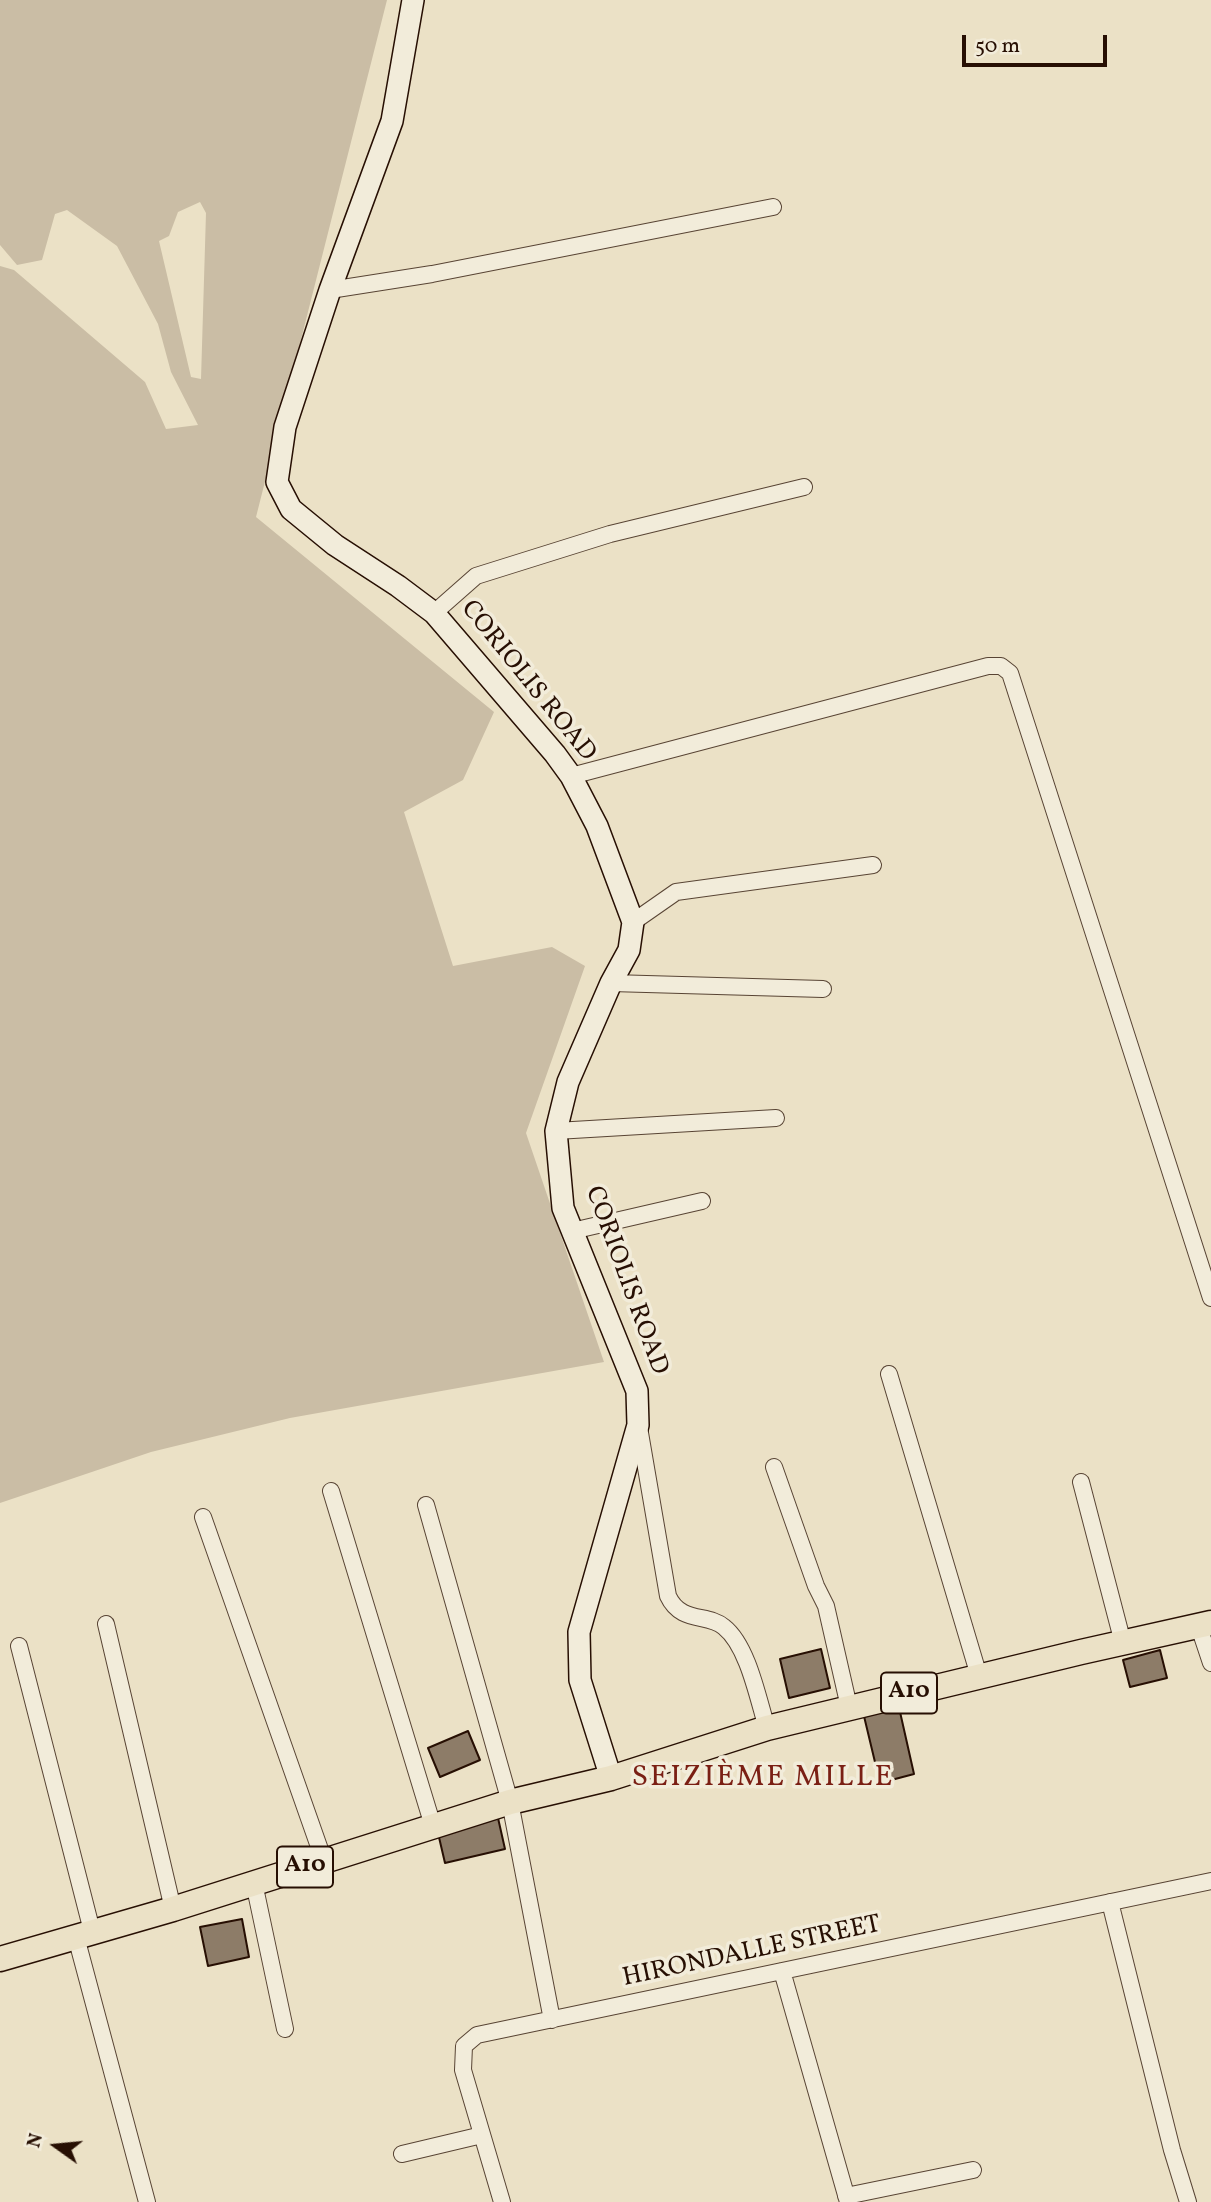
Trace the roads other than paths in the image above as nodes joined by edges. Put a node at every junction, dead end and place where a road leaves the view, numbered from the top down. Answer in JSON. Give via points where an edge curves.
{"nodes":[{"id":1,"x":418,"y":1,"type":"edge"},
{"id":2,"x":773,"y":207,"type":"dead end"},
{"id":3,"x":330,"y":289,"type":"junction"},
{"id":4,"x":804,"y":487,"type":"dead end"},
{"id":5,"x":434,"y":613,"type":"junction"},
{"id":6,"x":571,"y":776,"type":"junction"},
{"id":7,"x":873,"y":865,"type":"dead end"},
{"id":8,"x":633,"y":922,"type":"junction"},
{"id":9,"x":611,"y":983,"type":"junction"},
{"id":10,"x":823,"y":989,"type":"dead end"},
{"id":11,"x":776,"y":1118,"type":"dead end"},
{"id":12,"x":556,"y":1131,"type":"junction"},
{"id":13,"x":702,"y":1201,"type":"dead end"},
{"id":14,"x":572,"y":1231,"type":"junction"},
{"id":15,"x":1211,"y":1298,"type":"edge"},
{"id":16,"x":888,"y":1374,"type":"dead end"},
{"id":17,"x":638,"y":1425,"type":"junction"},
{"id":18,"x":774,"y":1468,"type":"dead end"},
{"id":19,"x":1082,"y":1482,"type":"dead end"},
{"id":20,"x":331,"y":1491,"type":"dead end"},
{"id":21,"x":426,"y":1505,"type":"dead end"},
{"id":22,"x":203,"y":1517,"type":"dead end"},
{"id":23,"x":106,"y":1624,"type":"dead end"},
{"id":24,"x":1205,"y":1625,"type":"edge"},
{"id":25,"x":1123,"y":1643,"type":"junction"},
{"id":26,"x":19,"y":1646,"type":"dead end"},
{"id":27,"x":1211,"y":1663,"type":"edge"},
{"id":28,"x":979,"y":1676,"type":"junction"},
{"id":29,"x":849,"y":1707,"type":"junction"},
{"id":30,"x":767,"y":1728,"type":"junction"},
{"id":31,"x":611,"y":1778,"type":"junction"},
{"id":32,"x":510,"y":1802,"type":"junction"},
{"id":33,"x":433,"y":1826,"type":"junction"},
{"id":34,"x":324,"y":1861,"type":"junction"},
{"id":35,"x":1211,"y":1881,"type":"edge"},
{"id":36,"x":254,"y":1883,"type":"junction"},
{"id":37,"x":1110,"y":1902,"type":"junction"},
{"id":38,"x":173,"y":1909,"type":"junction"},
{"id":39,"x":84,"y":1934,"type":"junction"},
{"id":40,"x":0,"y":1959,"type":"edge"},
{"id":41,"x":782,"y":1971,"type":"junction"},
{"id":42,"x":552,"y":2020,"type":"junction"},
{"id":43,"x":285,"y":2029,"type":"dead end"},
{"id":44,"x":482,"y":2135,"type":"junction"},
{"id":45,"x":402,"y":2154,"type":"dead end"},
{"id":46,"x":973,"y":2170,"type":"dead end"},
{"id":47,"x":847,"y":2199,"type":"edge"},
{"id":48,"x":147,"y":2202,"type":"edge"},
{"id":49,"x":502,"y":2202,"type":"edge"},
{"id":50,"x":1188,"y":2202,"type":"edge"}],
"edges":[{"from":1,"to":3,"type":"main road","name":"CORIOLIS ROAD","via":[[393,121]]},
{"from":2,"to":3,"type":"street","via":[[432,274]]},
{"from":3,"to":5,"type":"main road","name":"CORIOLIS ROAD","via":[[285,427],[277,482],[291,509]]},
{"from":4,"to":5,"type":"street","via":[[610,534],[476,576]]},
{"from":5,"to":6,"type":"main road","name":"CORIOLIS ROAD"},
{"from":6,"to":8,"type":"main road","name":"CORIOLIS ROAD","via":[[597,826]]},
{"from":6,"to":15,"type":"street","via":[[988,666],[1001,666],[1010,673]]},
{"from":7,"to":8,"type":"street","via":[[677,891]]},
{"from":8,"to":9,"type":"main road","name":"CORIOLIS ROAD","via":[[629,950]]},
{"from":9,"to":10,"type":"street"},
{"from":9,"to":12,"type":"main road","name":"CORIOLIS ROAD","via":[[568,1082]]},
{"from":11,"to":12,"type":"street"},
{"from":12,"to":14,"type":"main road","name":"CORIOLIS ROAD","via":[[563,1208]]},
{"from":13,"to":14,"type":"street"},
{"from":14,"to":17,"type":"main road","name":"CORIOLIS ROAD","via":[[637,1391]]},
{"from":16,"to":28,"type":"street"},
{"from":17,"to":30,"type":"street","via":[[668,1596],[673,1605],[691,1616],[723,1626],[741,1649]]},
{"from":17,"to":31,"type":"main road","name":"CORIOLIS ROAD","via":[[579,1632],[580,1679]]},
{"from":18,"to":29,"type":"street","via":[[826,1606]]},
{"from":19,"to":25,"type":"street"},
{"from":20,"to":33,"type":"street"},
{"from":21,"to":32,"type":"street"},
{"from":22,"to":34,"type":"street"},
{"from":23,"to":38,"type":"street"},
{"from":24,"to":25,"type":"main road","number":"A10"},
{"from":24,"to":27,"type":"street"},
{"from":25,"to":28,"type":"main road","number":"A10"},
{"from":26,"to":39,"type":"street"},
{"from":28,"to":29,"type":"main road","number":"A10"},
{"from":29,"to":30,"type":"main road","number":"A10"},
{"from":30,"to":31,"type":"main road","number":"A10"},
{"from":31,"to":32,"type":"main road","number":"A10"},
{"from":32,"to":33,"type":"main road","number":"A10"},
{"from":32,"to":42,"type":"street"},
{"from":33,"to":34,"type":"main road","number":"A10"},
{"from":34,"to":36,"type":"main road","number":"A10"},
{"from":35,"to":37,"type":"street","name":"HIRONDALLE STREET"},
{"from":36,"to":38,"type":"main road","number":"A10"},
{"from":36,"to":43,"type":"street"},
{"from":37,"to":41,"type":"street","name":"HIRONDALLE STREET"},
{"from":37,"to":50,"type":"street"},
{"from":38,"to":39,"type":"main road","number":"A10"},
{"from":39,"to":40,"type":"main road","number":"A10"},
{"from":39,"to":48,"type":"street"},
{"from":41,"to":42,"type":"street","name":"HIRONDALLE STREET"},
{"from":41,"to":47,"type":"street"},
{"from":42,"to":44,"type":"street","name":"HIRONDALLE STREET","via":[[477,2035],[464,2046],[463,2070]]},
{"from":44,"to":45,"type":"street"},
{"from":44,"to":49,"type":"street","name":"HIRONDALLE STREET"},
{"from":46,"to":47,"type":"street"}]}
